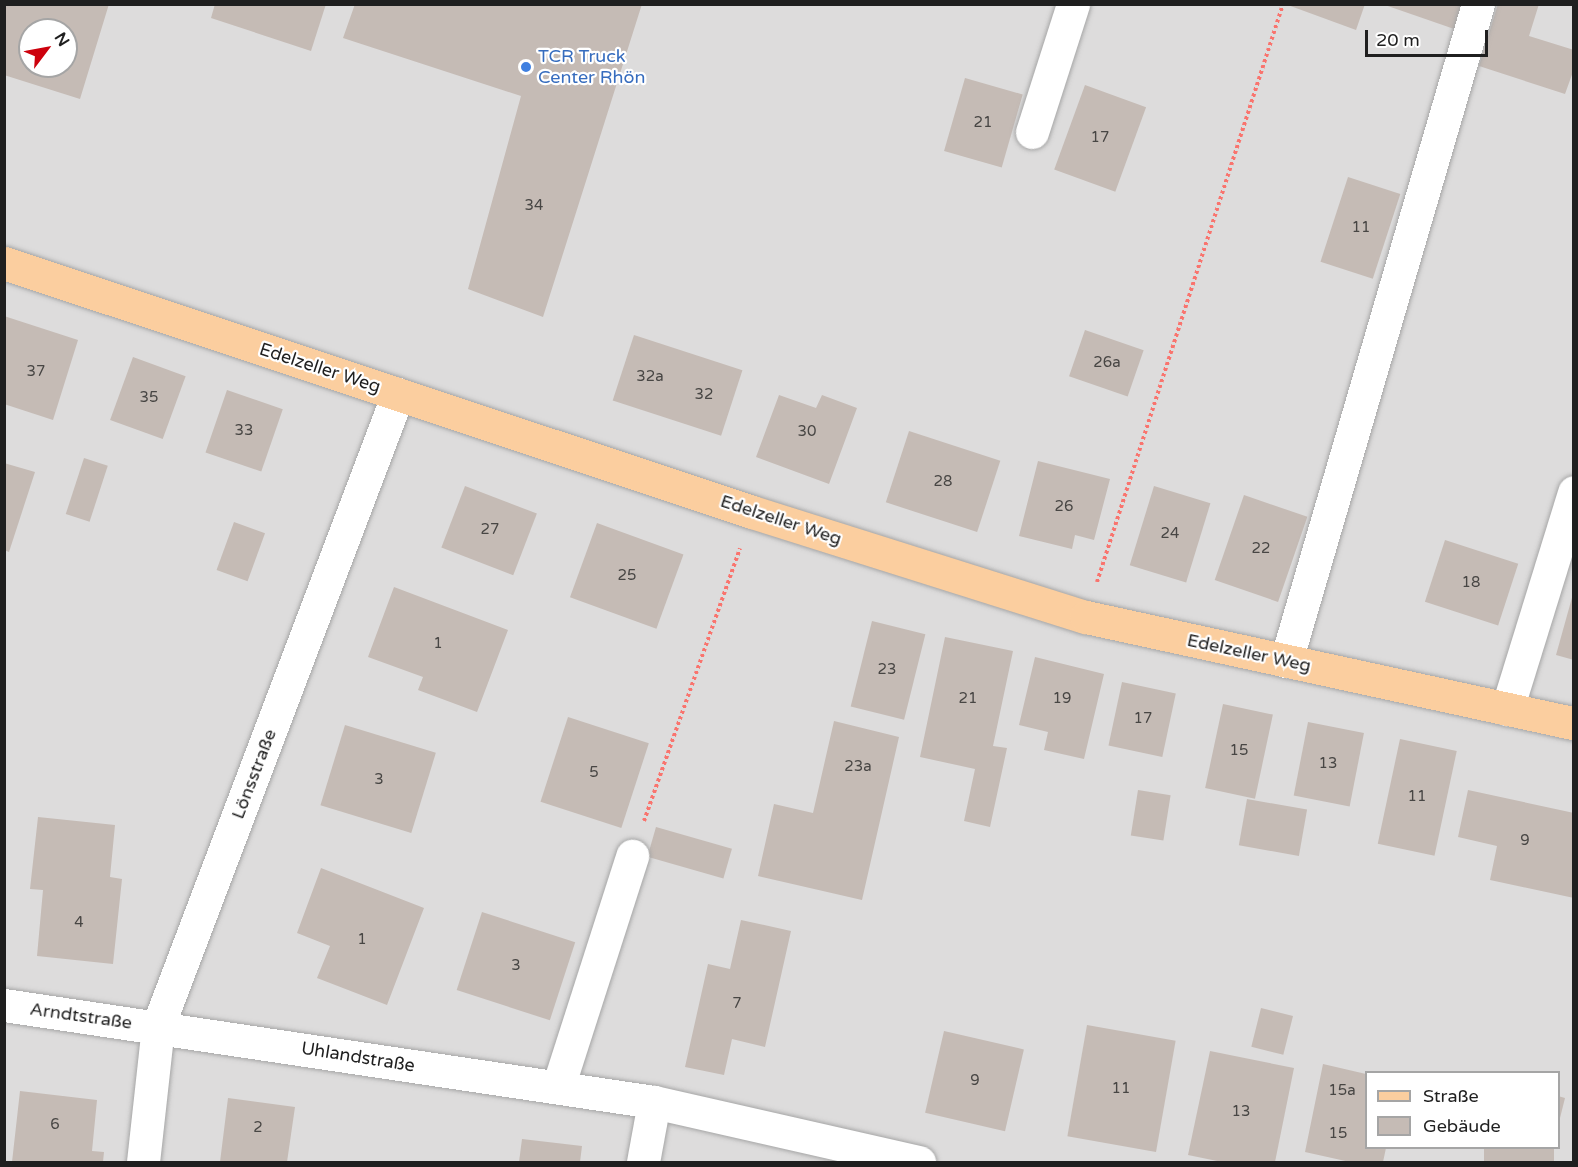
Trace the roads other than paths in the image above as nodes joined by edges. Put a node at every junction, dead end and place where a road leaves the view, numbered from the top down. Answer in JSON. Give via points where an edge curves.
{"nodes":[{"id":1,"x":1073,"y":4,"type":"edge"},
{"id":2,"x":1478,"y":4,"type":"edge"},
{"id":3,"x":1032,"y":132,"type":"dead end"},
{"id":4,"x":4,"y":263,"type":"edge"},
{"id":5,"x":398,"y":394,"type":"junction"},
{"id":6,"x":1574,"y":492,"type":"edge"},
{"id":7,"x":1286,"y":661,"type":"junction"},
{"id":8,"x":1508,"y":709,"type":"junction"},
{"id":9,"x":1574,"y":723,"type":"edge"},
{"id":10,"x":632,"y":856,"type":"road end"},
{"id":11,"x":4,"y":1005,"type":"edge"},
{"id":12,"x":158,"y":1026,"type":"junction"},
{"id":13,"x":558,"y":1087,"type":"junction"},
{"id":14,"x":654,"y":1102,"type":"junction"},
{"id":15,"x":143,"y":1162,"type":"edge"},
{"id":16,"x":643,"y":1162,"type":"edge"},
{"id":17,"x":919,"y":1162,"type":"edge"}],
"edges":[{"from":1,"to":3,"type":"street"},
{"from":2,"to":7,"type":"street"},
{"from":4,"to":5,"type":"main road","name":"Edelzeller Weg"},
{"from":5,"to":7,"type":"main road","name":"Edelzeller Weg","via":[[752,512],[1086,617]]},
{"from":5,"to":12,"type":"street","name":"Lönsstraße"},
{"from":6,"to":8,"type":"street"},
{"from":7,"to":8,"type":"main road","name":"Edelzeller Weg"},
{"from":8,"to":9,"type":"main road","name":"Edelzeller Weg"},
{"from":10,"to":13,"type":"street"},
{"from":11,"to":12,"type":"street","name":"Arndtstraße"},
{"from":12,"to":13,"type":"street","name":"Uhlandstraße"},
{"from":12,"to":15,"type":"street","name":"Lönsstraße"},
{"from":13,"to":14,"type":"street","name":"Uhlandstraße"},
{"from":14,"to":16,"type":"street"},
{"from":14,"to":17,"type":"street","name":"Uhlandstraße"}]}
